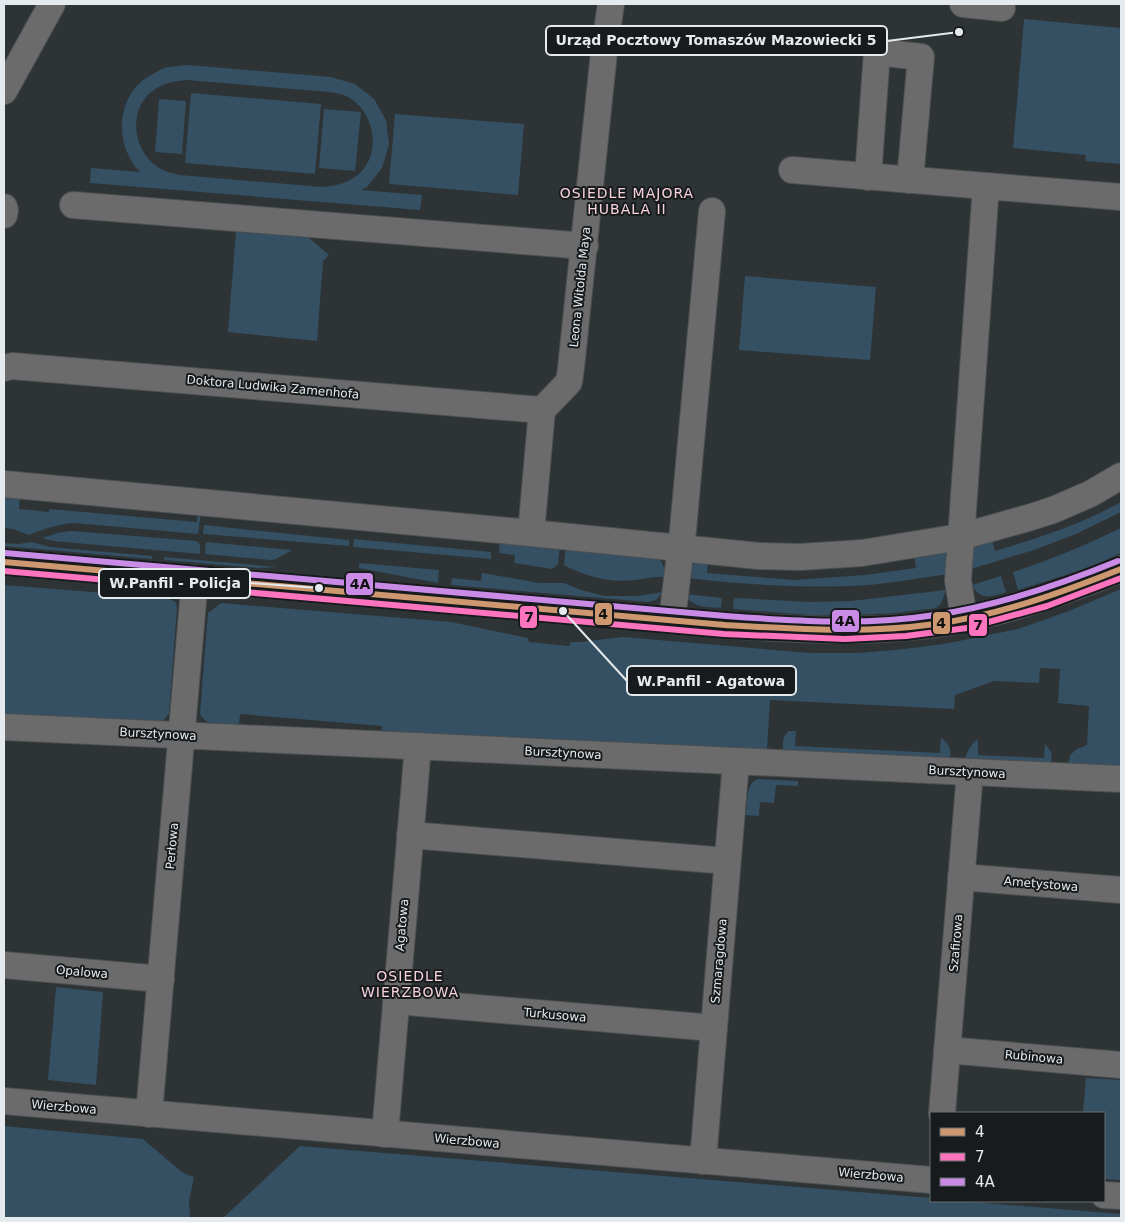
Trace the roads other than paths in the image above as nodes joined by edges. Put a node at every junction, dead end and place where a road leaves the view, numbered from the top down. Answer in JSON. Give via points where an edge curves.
{"nodes":[{"id":1,"x":52,"y":4,"type":"edge"},
{"id":2,"x":611,"y":4,"type":"edge"},
{"id":3,"x":963,"y":4,"type":"edge"},
{"id":4,"x":1002,"y":8,"type":"dead end"},
{"id":5,"x":4,"y":91,"type":"edge"},
{"id":6,"x":792,"y":170,"type":"dead end"},
{"id":7,"x":868,"y":177,"type":"junction"},
{"id":8,"x":910,"y":180,"type":"junction"},
{"id":9,"x":986,"y":186,"type":"junction"},
{"id":10,"x":1121,"y":197,"type":"edge"},
{"id":11,"x":73,"y":205,"type":"dead end"},
{"id":12,"x":4,"y":207,"type":"edge"},
{"id":13,"x":712,"y":211,"type":"dead end"},
{"id":14,"x":4,"y":215,"type":"edge"},
{"id":15,"x":585,"y":246,"type":"junction"},
{"id":16,"x":4,"y":368,"type":"edge"},
{"id":17,"x":542,"y":410,"type":"junction"},
{"id":18,"x":1121,"y":476,"type":"edge"},
{"id":19,"x":4,"y":484,"type":"edge"},
{"id":20,"x":531,"y":533,"type":"junction"},
{"id":21,"x":960,"y":537,"type":"junction"},
{"id":22,"x":680,"y":548,"type":"junction"},
{"id":23,"x":4,"y":562,"type":"edge"},
{"id":24,"x":1121,"y":569,"type":"edge"},
{"id":25,"x":195,"y":578,"type":"junction"},
{"id":26,"x":964,"y":619,"type":"junction"},
{"id":27,"x":672,"y":620,"type":"junction"},
{"id":28,"x":4,"y":727,"type":"edge"},
{"id":29,"x":182,"y":735,"type":"junction"},
{"id":30,"x":418,"y":746,"type":"junction"},
{"id":31,"x":736,"y":761,"type":"junction"},
{"id":32,"x":970,"y":772,"type":"junction"},
{"id":33,"x":1121,"y":779,"type":"edge"},
{"id":34,"x":410,"y":835,"type":"junction"},
{"id":35,"x":727,"y":861,"type":"junction"},
{"id":36,"x":961,"y":877,"type":"junction"},
{"id":37,"x":1121,"y":890,"type":"edge"},
{"id":38,"x":4,"y":965,"type":"edge"},
{"id":39,"x":161,"y":979,"type":"junction"},
{"id":40,"x":396,"y":1001,"type":"junction"},
{"id":41,"x":714,"y":1028,"type":"junction"},
{"id":42,"x":947,"y":1050,"type":"junction"},
{"id":43,"x":1121,"y":1065,"type":"edge"},
{"id":44,"x":4,"y":1102,"type":"edge"},
{"id":45,"x":942,"y":1112,"type":"edge"},
{"id":46,"x":150,"y":1114,"type":"junction"},
{"id":47,"x":384,"y":1134,"type":"junction"},
{"id":48,"x":703,"y":1161,"type":"junction"},
{"id":49,"x":930,"y":1180,"type":"edge"},
{"id":50,"x":1105,"y":1195,"type":"edge"},
{"id":51,"x":1121,"y":1196,"type":"edge"}],
"edges":[{"from":1,"to":5,"type":"street"},
{"from":2,"to":15,"type":"street","name":"Leona Witolda Maya"},
{"from":3,"to":4,"type":"street"},
{"from":6,"to":7,"type":"street"},
{"from":7,"to":8,"type":"street"},
{"from":7,"to":8,"type":"street","via":[[877,52],[921,57]]},
{"from":8,"to":9,"type":"street"},
{"from":9,"to":10,"type":"street"},
{"from":9,"to":21,"type":"street"},
{"from":11,"to":15,"type":"street"},
{"from":12,"to":14,"type":"street"},
{"from":13,"to":22,"type":"street"},
{"from":15,"to":17,"type":"street","name":"Leona Witolda Maya","via":[[569,382]]},
{"from":16,"to":17,"type":"street","name":"Doktora Ludwika Zamenhofa","via":[[22,366]]},
{"from":17,"to":20,"type":"street"},
{"from":18,"to":21,"type":"street","via":[[1053,510]]},
{"from":19,"to":20,"type":"street"},
{"from":20,"to":22,"type":"street"},
{"from":21,"to":22,"type":"street","via":[[826,556],[759,556]]},
{"from":21,"to":26,"type":"street","via":[[958,580]]},
{"from":22,"to":27,"type":"street"},
{"from":23,"to":25,"type":"street"},
{"from":24,"to":26,"type":"street","via":[[1070,590]]},
{"from":25,"to":27,"type":"street"},
{"from":25,"to":29,"type":"street","name":"Perłowa"},
{"from":26,"to":27,"type":"street","via":[[876,629],[810,630]]},
{"from":28,"to":29,"type":"street","name":"Bursztynowa"},
{"from":29,"to":30,"type":"street","name":"Bursztynowa"},
{"from":29,"to":39,"type":"street","name":"Perłowa"},
{"from":30,"to":31,"type":"street","name":"Bursztynowa"},
{"from":30,"to":34,"type":"street","name":"Agatowa"},
{"from":31,"to":32,"type":"street","name":"Bursztynowa"},
{"from":31,"to":35,"type":"street","name":"Szmaragdowa"},
{"from":32,"to":33,"type":"street","name":"Bursztynowa"},
{"from":32,"to":36,"type":"street","name":"Szafirowa"},
{"from":34,"to":35,"type":"street"},
{"from":34,"to":40,"type":"street","name":"Agatowa"},
{"from":35,"to":41,"type":"street","name":"Szmaragdowa"},
{"from":36,"to":37,"type":"street","name":"Ametystowa"},
{"from":36,"to":42,"type":"street","name":"Szafirowa"},
{"from":38,"to":39,"type":"street","name":"Opalowa"},
{"from":39,"to":46,"type":"street","name":"Perłowa"},
{"from":40,"to":41,"type":"street","name":"Turkusowa"},
{"from":40,"to":47,"type":"street","name":"Agatowa"},
{"from":41,"to":48,"type":"street","name":"Szmaragdowa"},
{"from":42,"to":43,"type":"street","name":"Rubinowa"},
{"from":42,"to":45,"type":"street","name":"Szafirowa"},
{"from":44,"to":46,"type":"street","name":"Wierzbowa"},
{"from":46,"to":47,"type":"street","name":"Wierzbowa"},
{"from":47,"to":48,"type":"street","name":"Wierzbowa"},
{"from":48,"to":49,"type":"street","name":"Wierzbowa"},
{"from":50,"to":51,"type":"street"}]}
